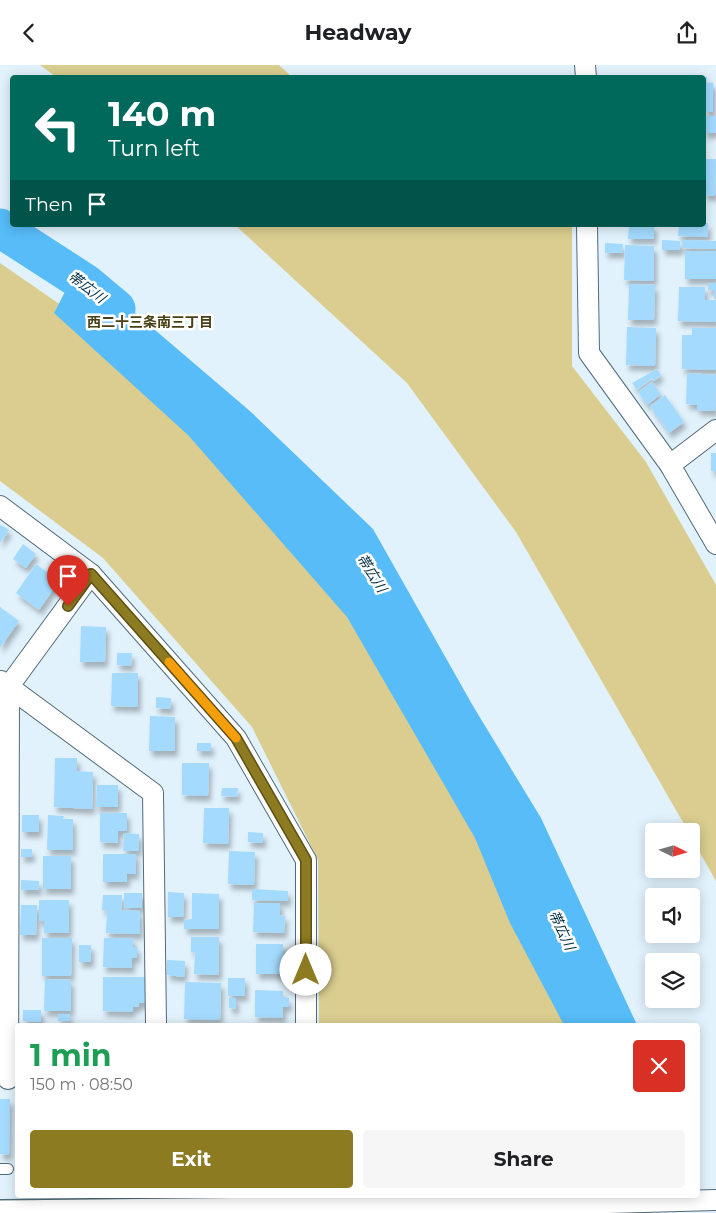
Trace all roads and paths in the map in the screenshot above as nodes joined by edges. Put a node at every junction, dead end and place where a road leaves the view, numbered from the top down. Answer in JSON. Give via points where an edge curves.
{"nodes":[{"id":1,"x":587,"y":227,"type":"edge"},
{"id":2,"x":716,"y":430,"type":"edge"},
{"id":3,"x":670,"y":465,"type":"junction"},
{"id":4,"x":0,"y":506,"type":"edge"},
{"id":5,"x":716,"y":544,"type":"edge"},
{"id":6,"x":91,"y":574,"type":"junction"},
{"id":7,"x":4,"y":683,"type":"edge"},
{"id":8,"x":156,"y":1023,"type":"edge"},
{"id":9,"x":306,"y":1023,"type":"edge"},
{"id":10,"x":8,"y":1080,"type":"edge"},
{"id":11,"x":716,"y":1200,"type":"edge"},
{"id":12,"x":571,"y":1203,"type":"joint"},
{"id":13,"x":309,"y":1206,"type":"edge"},
{"id":14,"x":0,"y":1213,"type":"edge"}],
"edges":[{"from":1,"to":3,"type":"street","via":[[588,353]]},
{"from":2,"to":3,"type":"street"},
{"from":3,"to":5,"type":"street"},
{"from":4,"to":6,"type":"street"},
{"from":6,"to":7,"type":"street"},
{"from":6,"to":9,"type":"street","via":[[236,738],[306,860]]},
{"from":7,"to":8,"type":"street","via":[[153,793]]},
{"from":7,"to":10,"type":"street"},
{"from":11,"to":12,"type":"street"},
{"from":12,"to":13,"type":"street"},
{"from":13,"to":14,"type":"street"}]}
